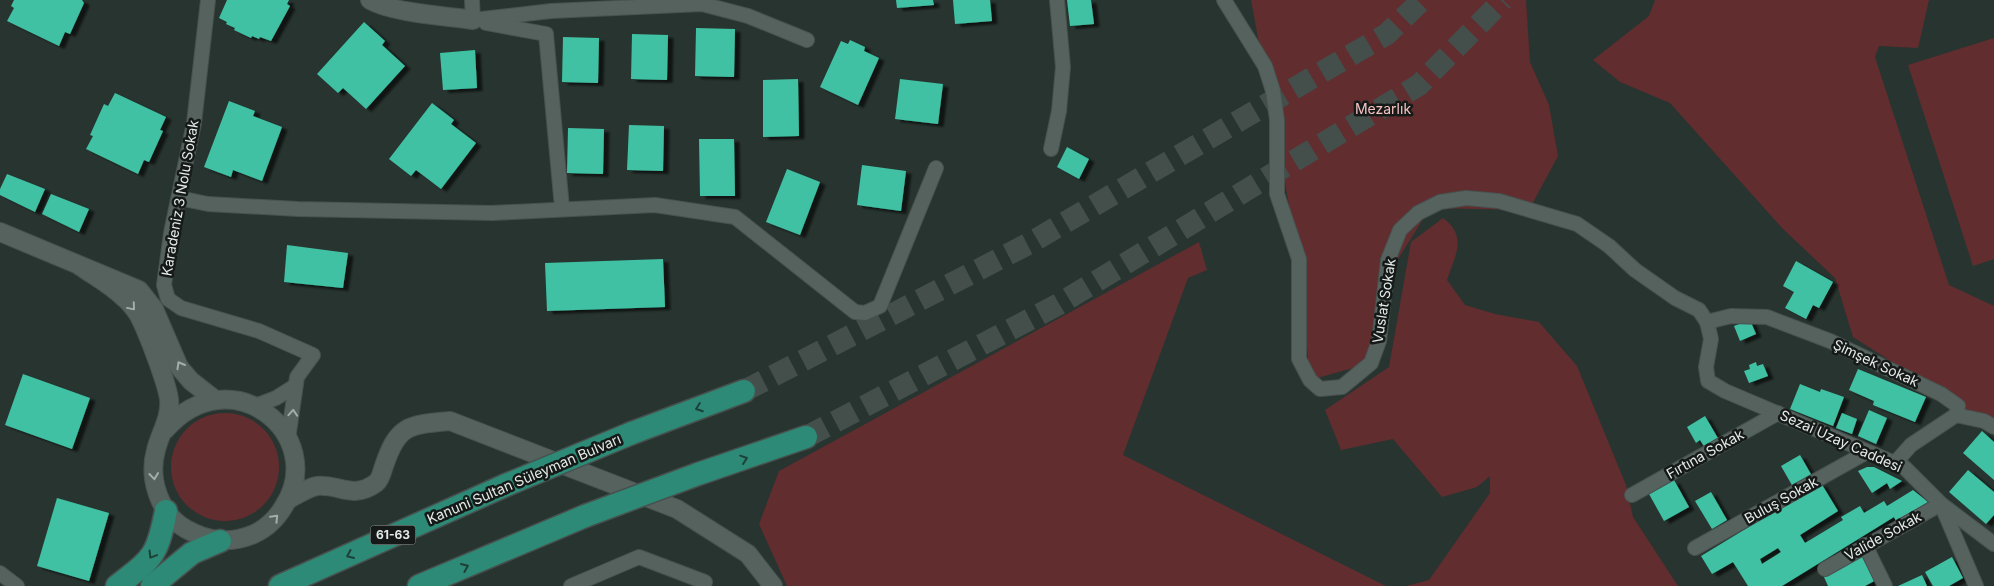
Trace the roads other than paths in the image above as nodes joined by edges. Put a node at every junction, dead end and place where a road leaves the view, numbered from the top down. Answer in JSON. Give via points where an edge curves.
{"nodes":[{"id":1,"x":208,"y":0,"type":"edge"},
{"id":2,"x":370,"y":0,"type":"edge"},
{"id":3,"x":472,"y":0,"type":"edge"},
{"id":4,"x":1057,"y":0,"type":"edge"},
{"id":5,"x":1224,"y":0,"type":"edge"},
{"id":6,"x":473,"y":20,"type":"junction"},
{"id":7,"x":807,"y":40,"type":"dead end"},
{"id":8,"x":1051,"y":149,"type":"dead end"},
{"id":9,"x":936,"y":168,"type":"dead end"},
{"id":10,"x":179,"y":198,"type":"junction"},
{"id":11,"x":562,"y":208,"type":"junction"},
{"id":12,"x":0,"y":232,"type":"edge"},
{"id":13,"x":80,"y":266,"type":"junction"},
{"id":14,"x":1707,"y":322,"type":"junction"},
{"id":15,"x":295,"y":386,"type":"junction"},
{"id":16,"x":744,"y":391,"type":"tunnel mouth"},
{"id":17,"x":214,"y":399,"type":"junction"},
{"id":18,"x":255,"y":406,"type":"junction"},
{"id":19,"x":1778,"y":413,"type":"junction"},
{"id":20,"x":1956,"y":415,"type":"junction"},
{"id":21,"x":1994,"y":428,"type":"edge"},
{"id":22,"x":165,"y":430,"type":"junction"},
{"id":23,"x":806,"y":437,"type":"tunnel mouth"},
{"id":24,"x":288,"y":440,"type":"junction"},
{"id":25,"x":1867,"y":452,"type":"junction"},
{"id":26,"x":1895,"y":463,"type":"junction"},
{"id":27,"x":295,"y":466,"type":"junction"},
{"id":28,"x":317,"y":486,"type":"junction"},
{"id":29,"x":1632,"y":495,"type":"dead end"},
{"id":30,"x":289,"y":499,"type":"junction"},
{"id":31,"x":1941,"y":504,"type":"junction"},
{"id":32,"x":166,"y":511,"type":"junction"},
{"id":33,"x":220,"y":541,"type":"junction"},
{"id":34,"x":1994,"y":544,"type":"edge"},
{"id":35,"x":1865,"y":545,"type":"junction"},
{"id":36,"x":1695,"y":548,"type":"dead end"},
{"id":37,"x":1825,"y":569,"type":"dead end"},
{"id":38,"x":0,"y":573,"type":"edge"},
{"id":39,"x":705,"y":582,"type":"dead end"},
{"id":40,"x":434,"y":583,"type":"edge"},
{"id":41,"x":17,"y":586,"type":"edge"},
{"id":42,"x":117,"y":586,"type":"edge"},
{"id":43,"x":152,"y":586,"type":"edge"},
{"id":44,"x":280,"y":586,"type":"edge"},
{"id":45,"x":571,"y":586,"type":"edge"},
{"id":46,"x":773,"y":586,"type":"edge"},
{"id":47,"x":1885,"y":586,"type":"edge"},
{"id":48,"x":1976,"y":586,"type":"edge"}],
"edges":[{"from":1,"to":10,"type":"street","name":"Karadeniz 3 Nolu Sokak","via":[[194,123]]},
{"from":2,"to":6,"type":"street","via":[[405,10]]},
{"from":3,"to":6,"type":"street"},
{"from":4,"to":8,"type":"street","via":[[1062,67]]},
{"from":5,"to":14,"type":"street","name":"Vuslat Sokak","via":[[1265,66],[1273,91],[1277,120],[1278,194],[1299,259],[1300,359],[1310,380],[1320,389],[1342,387],[1371,363],[1379,341],[1388,260],[1400,230],[1418,213],[1440,202],[1466,198],[1499,201],[1576,224],[1675,298],[1699,310]]},
{"from":6,"to":7,"type":"street","via":[[551,11],[702,4],[748,16]]},
{"from":6,"to":11,"type":"street","via":[[546,34]]},
{"from":9,"to":11,"type":"street","via":[[880,306],[865,313],[855,312],[734,217],[655,205]]},
{"from":10,"to":11,"type":"street","via":[[208,204],[298,209],[492,214]]},
{"from":10,"to":15,"type":"street","name":"Karadeniz 3 Nolu Sokak","via":[[164,285],[168,299],[181,308],[259,331],[314,355],[297,376]]},
{"from":12,"to":13,"type":"street"},
{"from":17,"to":13,"type":"street","one_way":true,"via":[[179,367],[154,308],[139,290]]},
{"from":13,"to":22,"type":"street","one_way":true,"via":[[122,295],[138,314],[170,400]]},
{"from":14,"to":19,"type":"street","name":"Sezai Uzay Caddesi","via":[[1711,339],[1706,367],[1708,381]]},
{"from":14,"to":20,"type":"street","name":"Şimşek Sokak","via":[[1731,316],[1767,317],[1830,341],[1941,394],[1958,406]]},
{"from":15,"to":18,"type":"street"},
{"from":24,"to":15,"type":"street","one_way":true},
{"from":16,"to":44,"type":"main road","name":"Kanuni Sultan Süleyman Bulvarı","number":"61-63","one_way":true,"bridge":true,"via":[[506,485]]},
{"from":17,"to":18,"type":"street","via":[[235,399]]},
{"from":17,"to":22,"type":"street","via":[[178,415]]},
{"from":18,"to":24,"type":"street","via":[[275,420]]},
{"from":19,"to":25,"type":"street","name":"Sezai Uzay Caddesi"},
{"from":19,"to":29,"type":"street","name":"Fırtına Sokak"},
{"from":20,"to":21,"type":"street"},
{"from":20,"to":26,"type":"street","via":[[1911,445]]},
{"from":22,"to":32,"type":"street","one_way":true,"via":[[156,449],[153,470],[156,492]]},
{"from":40,"to":23,"type":"main road","one_way":true,"bridge":true,"via":[[585,516]]},
{"from":24,"to":27,"type":"street"},
{"from":25,"to":26,"type":"street","name":"Sezai Uzay Caddesi"},
{"from":25,"to":36,"type":"street","name":"Buluş Sokak"},
{"from":26,"to":31,"type":"street","name":"Sezai Uzay Caddesi","via":[[1904,467]]},
{"from":27,"to":28,"type":"street"},
{"from":27,"to":30,"type":"street"},
{"from":28,"to":30,"type":"street"},
{"from":28,"to":46,"type":"street","via":[[364,490],[379,481],[391,446],[402,431],[418,424],[450,421],[677,509],[748,554]]},
{"from":33,"to":30,"type":"street","one_way":true,"via":[[241,539],[261,531],[278,517]]},
{"from":31,"to":34,"type":"street","name":"Sezai Uzay Caddesi"},
{"from":31,"to":35,"type":"street","name":"Valide Sokak"},
{"from":31,"to":48,"type":"street"},
{"from":32,"to":33,"type":"street","via":[[180,526],[199,537]]},
{"from":32,"to":42,"type":"main road","one_way":true,"via":[[160,540],[150,560]]},
{"from":33,"to":43,"type":"main road","via":[[192,553]]},
{"from":35,"to":37,"type":"street","name":"Valide Sokak"},
{"from":35,"to":47,"type":"street"},
{"from":38,"to":41,"type":"street"},
{"from":39,"to":45,"type":"street","via":[[639,557]]}]}
